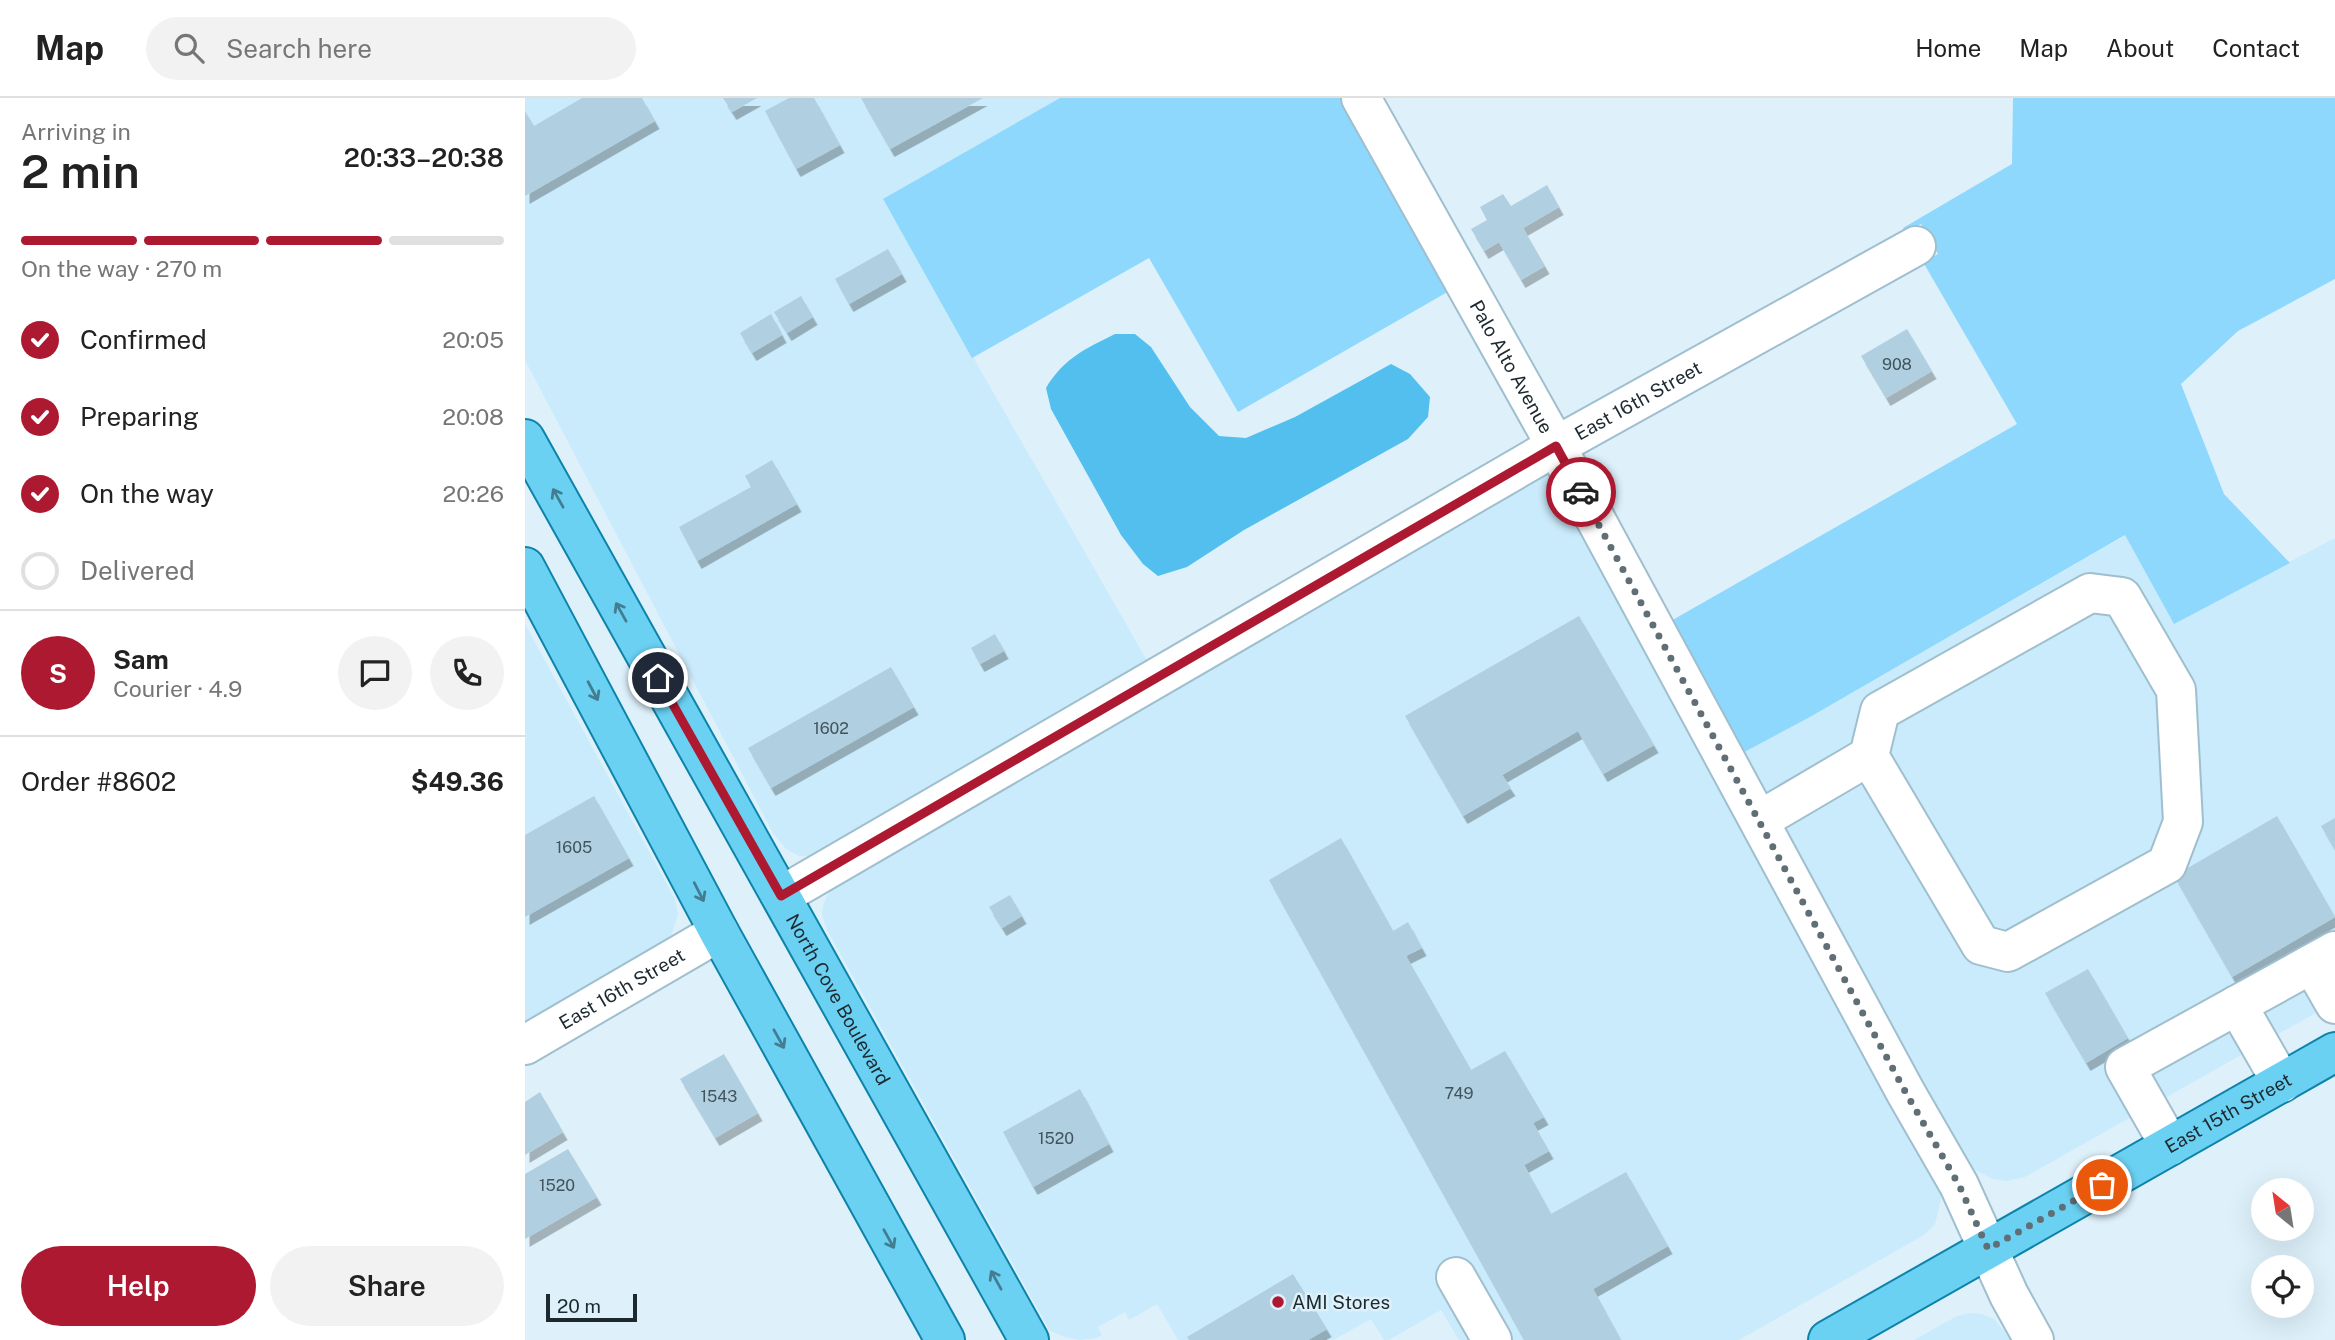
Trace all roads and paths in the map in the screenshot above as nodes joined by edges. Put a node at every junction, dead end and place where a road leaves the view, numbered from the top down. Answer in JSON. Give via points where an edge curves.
{"nodes":[{"id":1,"x":1361,"y":98,"type":"edge"},
{"id":2,"x":1916,"y":246,"type":"dead end"},
{"id":3,"x":525,"y":439,"type":"edge"},
{"id":4,"x":1556,"y":446,"type":"junction"},
{"id":5,"x":525,"y":567,"type":"edge"},
{"id":6,"x":1869,"y":756,"type":"junction"},
{"id":7,"x":1760,"y":820,"type":"junction"},
{"id":8,"x":781,"y":896,"type":"junction"},
{"id":9,"x":719,"y":932,"type":"junction"},
{"id":10,"x":2323,"y":957,"type":"edge"},
{"id":11,"x":2335,"y":1004,"type":"edge"},
{"id":12,"x":2237,"y":1005,"type":"junction"},
{"id":13,"x":529,"y":1035,"type":"edge"},
{"id":14,"x":2335,"y":1052,"type":"edge"},
{"id":15,"x":2282,"y":1083,"type":"junction"},
{"id":16,"x":2170,"y":1146,"type":"junction"},
{"id":17,"x":1988,"y":1249,"type":"junction"},
{"id":18,"x":1456,"y":1277,"type":"dead end"},
{"id":19,"x":945,"y":1340,"type":"edge"},
{"id":20,"x":1029,"y":1340,"type":"edge"},
{"id":21,"x":1492,"y":1340,"type":"edge"},
{"id":22,"x":1828,"y":1340,"type":"edge"},
{"id":23,"x":2034,"y":1340,"type":"edge"}],
"edges":[{"from":1,"to":4,"type":"street","name":"Palo Alto Avenue"},
{"from":2,"to":4,"type":"street","name":"East 16th Street"},
{"from":8,"to":3,"type":"main road","name":"North Cove Boulevard","one_way":true},
{"from":4,"to":7,"type":"street","name":"Palo Alto Avenue"},
{"from":4,"to":8,"type":"street","name":"East 16th Street"},
{"from":5,"to":9,"type":"main road","one_way":true},
{"from":6,"to":6,"type":"street","via":[[1981,945],[2008,952],[2167,864],[2183,822],[2176,690],[2122,597],[2089,593],[1880,711]]},
{"from":6,"to":7,"type":"street"},
{"from":7,"to":17,"type":"street","name":"Palo Alto Avenue","via":[[1959,1185]]},
{"from":20,"to":8,"type":"main road","name":"North Cove Boulevard","one_way":true},
{"from":9,"to":13,"type":"street","name":"East 16th Street"},
{"from":9,"to":19,"type":"main road","one_way":true},
{"from":10,"to":11,"type":"street"},
{"from":10,"to":12,"type":"street"},
{"from":12,"to":15,"type":"street"},
{"from":12,"to":16,"type":"street","via":[[2125,1067]]},
{"from":14,"to":15,"type":"main road","name":"East 15th Street"},
{"from":15,"to":16,"type":"main road","name":"East 15th Street"},
{"from":16,"to":17,"type":"main road","name":"East 15th Street"},
{"from":17,"to":22,"type":"main road","name":"East 15th Street"},
{"from":17,"to":23,"type":"street","name":"Palo Alto Avenue"},
{"from":18,"to":21,"type":"street"}]}
